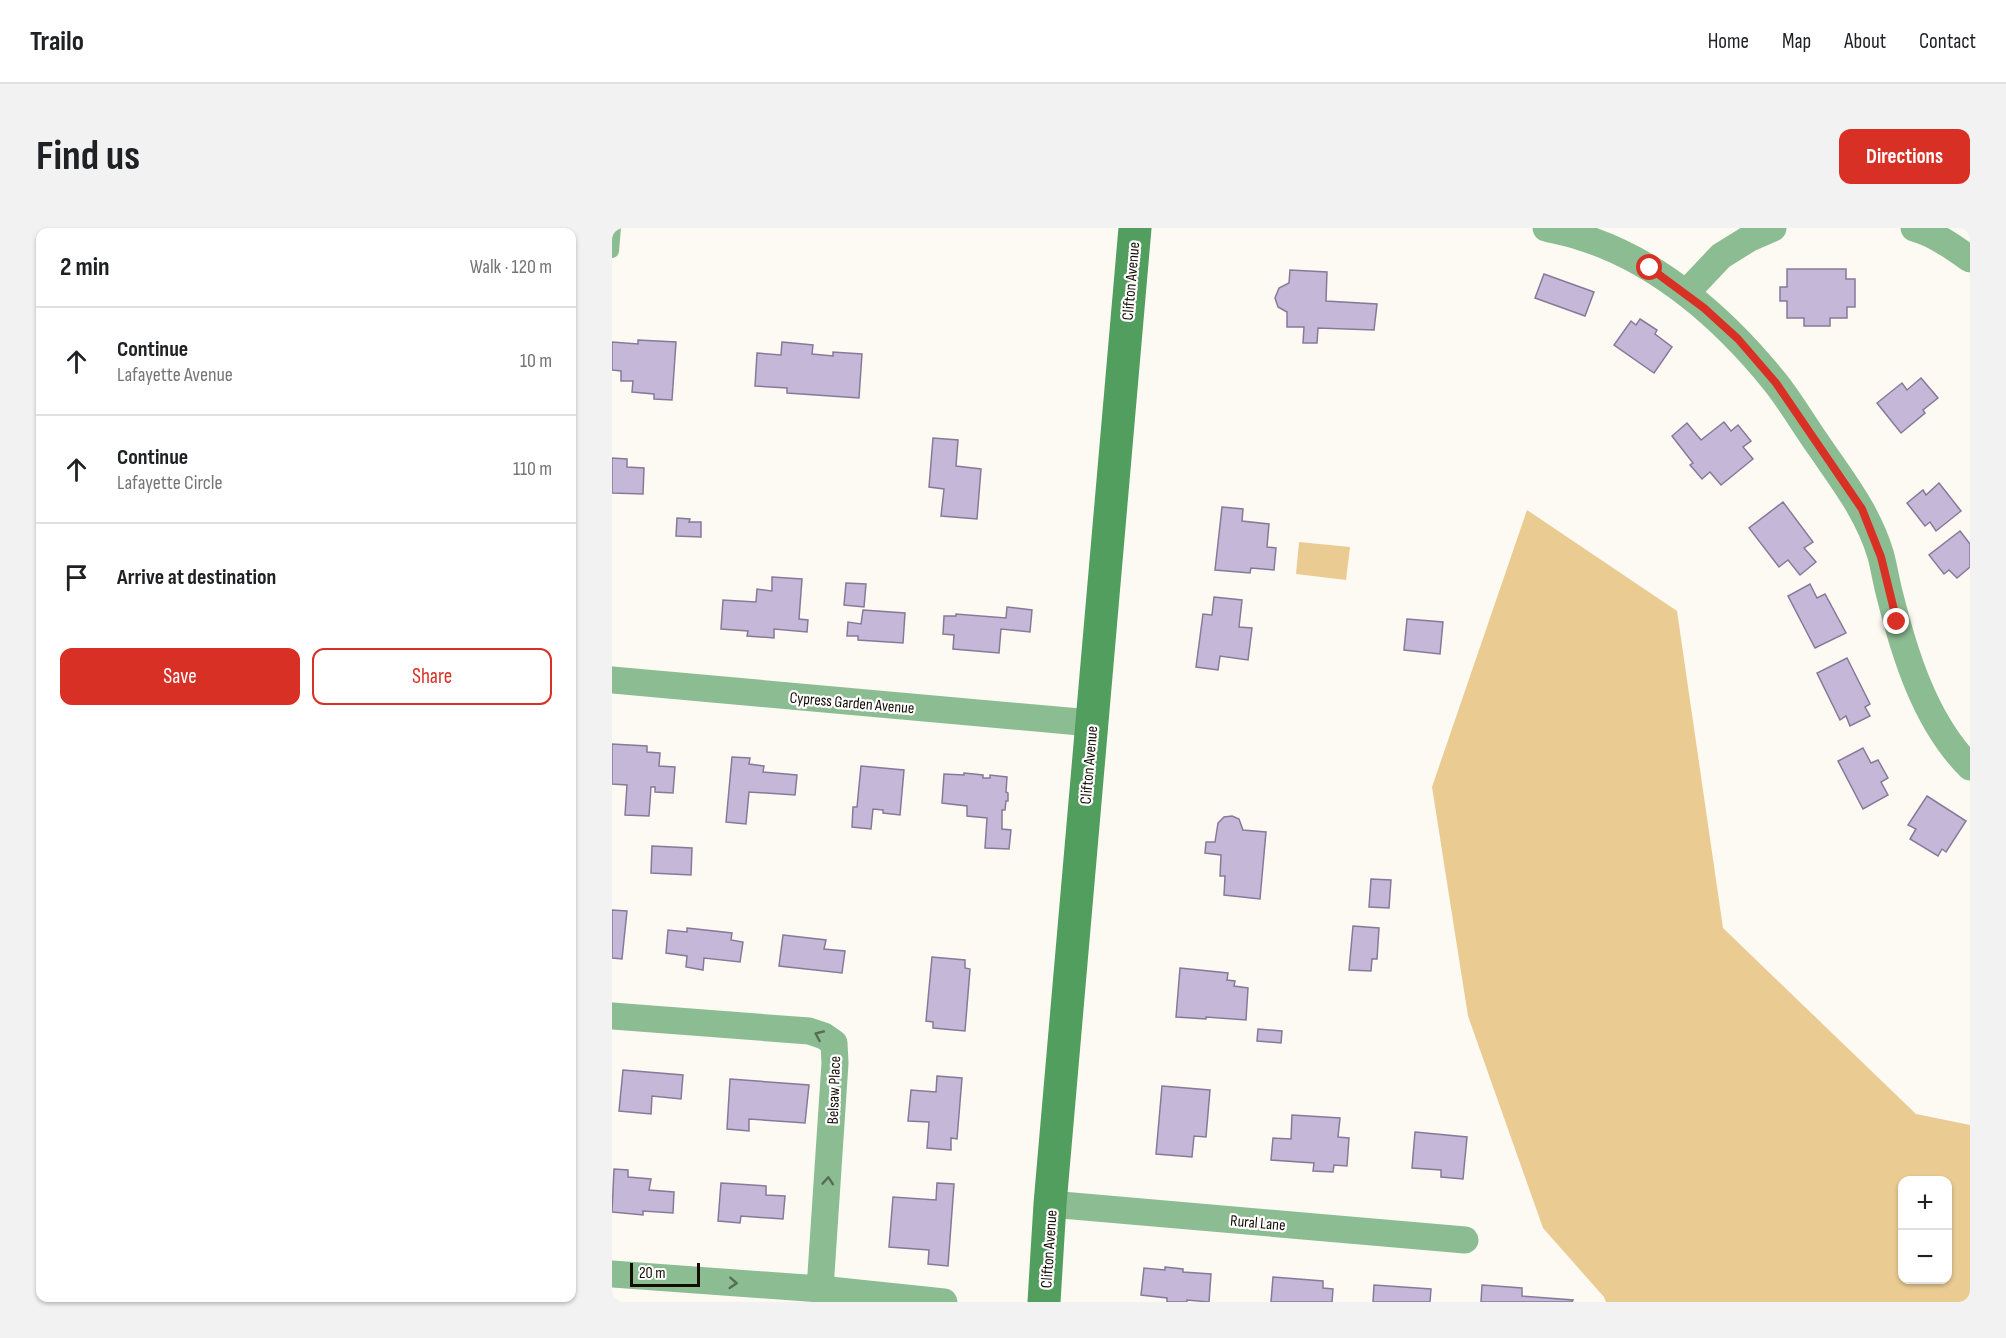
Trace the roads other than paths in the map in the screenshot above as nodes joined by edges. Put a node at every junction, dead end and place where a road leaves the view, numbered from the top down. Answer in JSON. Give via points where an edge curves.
{"nodes":[{"id":1,"x":614,"y":228,"type":"edge"},
{"id":2,"x":1135,"y":228,"type":"edge"},
{"id":3,"x":1546,"y":228,"type":"edge"},
{"id":4,"x":1773,"y":228,"type":"edge"},
{"id":5,"x":1914,"y":228,"type":"edge"},
{"id":6,"x":612,"y":251,"type":"edge"},
{"id":7,"x":1970,"y":259,"type":"edge"},
{"id":8,"x":1686,"y":293,"type":"junction"},
{"id":9,"x":612,"y":680,"type":"edge"},
{"id":10,"x":1091,"y":723,"type":"junction"},
{"id":11,"x":1970,"y":767,"type":"edge"},
{"id":12,"x":612,"y":1016,"type":"edge"},
{"id":13,"x":1050,"y":1204,"type":"junction"},
{"id":14,"x":1465,"y":1240,"type":"dead end"},
{"id":15,"x":612,"y":1274,"type":"edge"},
{"id":16,"x":820,"y":1289,"type":"junction"},
{"id":17,"x":944,"y":1302,"type":"edge"},
{"id":18,"x":1044,"y":1302,"type":"edge"}],
"edges":[{"from":1,"to":6,"type":"lane"},
{"from":2,"to":10,"type":"main road","name":"Clifton Avenue"},
{"from":3,"to":8,"type":"street","via":[[1622,253]]},
{"from":4,"to":8,"type":"street","via":[[1721,256]]},
{"from":5,"to":7,"type":"street"},
{"from":8,"to":11,"type":"street","via":[[1738,339],[1776,383],[1862,509],[1881,557],[1914,673],[1935,722]]},
{"from":9,"to":10,"type":"street","name":"Cypress Garden Avenue"},
{"from":10,"to":13,"type":"main road","name":"Clifton Avenue"},
{"from":16,"to":12,"type":"street","name":"Belsaw Place","one_way":true,"via":[[834,1043],[809,1031]]},
{"from":13,"to":14,"type":"street","name":"Rural Lane"},
{"from":13,"to":18,"type":"main road","name":"Clifton Avenue"},
{"from":15,"to":16,"type":"street","one_way":true},
{"from":16,"to":17,"type":"street"}]}
